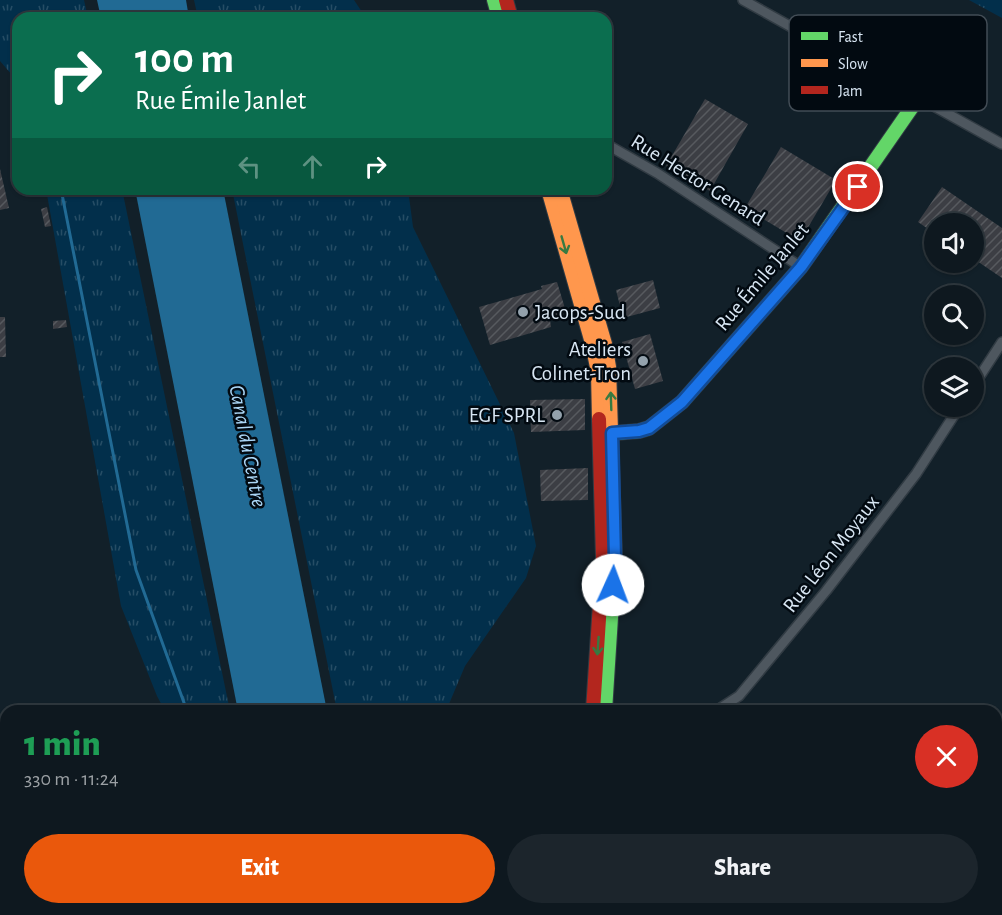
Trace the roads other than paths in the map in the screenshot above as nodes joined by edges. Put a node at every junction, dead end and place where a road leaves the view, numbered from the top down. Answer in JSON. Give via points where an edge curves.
{"nodes":[{"id":1,"x":743,"y":0,"type":"edge"},
{"id":2,"x":789,"y":25,"type":"edge"},
{"id":3,"x":910,"y":111,"type":"edge"},
{"id":4,"x":944,"y":111,"type":"edge"},
{"id":5,"x":1002,"y":144,"type":"edge"},
{"id":6,"x":612,"y":147,"type":"edge"},
{"id":7,"x":550,"y":195,"type":"edge"},
{"id":8,"x":562,"y":195,"type":"edge"},
{"id":9,"x":801,"y":267,"type":"junction"},
{"id":10,"x":1002,"y":342,"type":"edge"},
{"id":11,"x":984,"y":370,"type":"edge"},
{"id":12,"x":953,"y":417,"type":"edge"},
{"id":13,"x":606,"y":433,"type":"junction"},
{"id":14,"x":593,"y":705,"type":"edge"},
{"id":15,"x":605,"y":705,"type":"edge"},
{"id":16,"x":725,"y":705,"type":"edge"}],
"edges":[{"from":1,"to":2,"type":"street"},
{"from":3,"to":9,"type":"street","name":"Rue Émile Janlet"},
{"from":4,"to":5,"type":"street"},
{"from":6,"to":9,"type":"street","name":"Rue Hector Genard"},
{"from":7,"to":13,"type":"street","one_way":true,"via":[[592,343]]},
{"from":13,"to":8,"type":"street","one_way":true,"via":[[608,355]]},
{"from":9,"to":13,"type":"street","name":"Rue Émile Janlet","via":[[682,402],[649,428]]},
{"from":10,"to":11,"type":"street"},
{"from":12,"to":16,"type":"street","name":"Rue Léon Moyaux","via":[[916,474],[826,591],[739,696]]},
{"from":13,"to":14,"type":"street","one_way":true},
{"from":13,"to":15,"type":"street","via":[[615,559]]}]}
